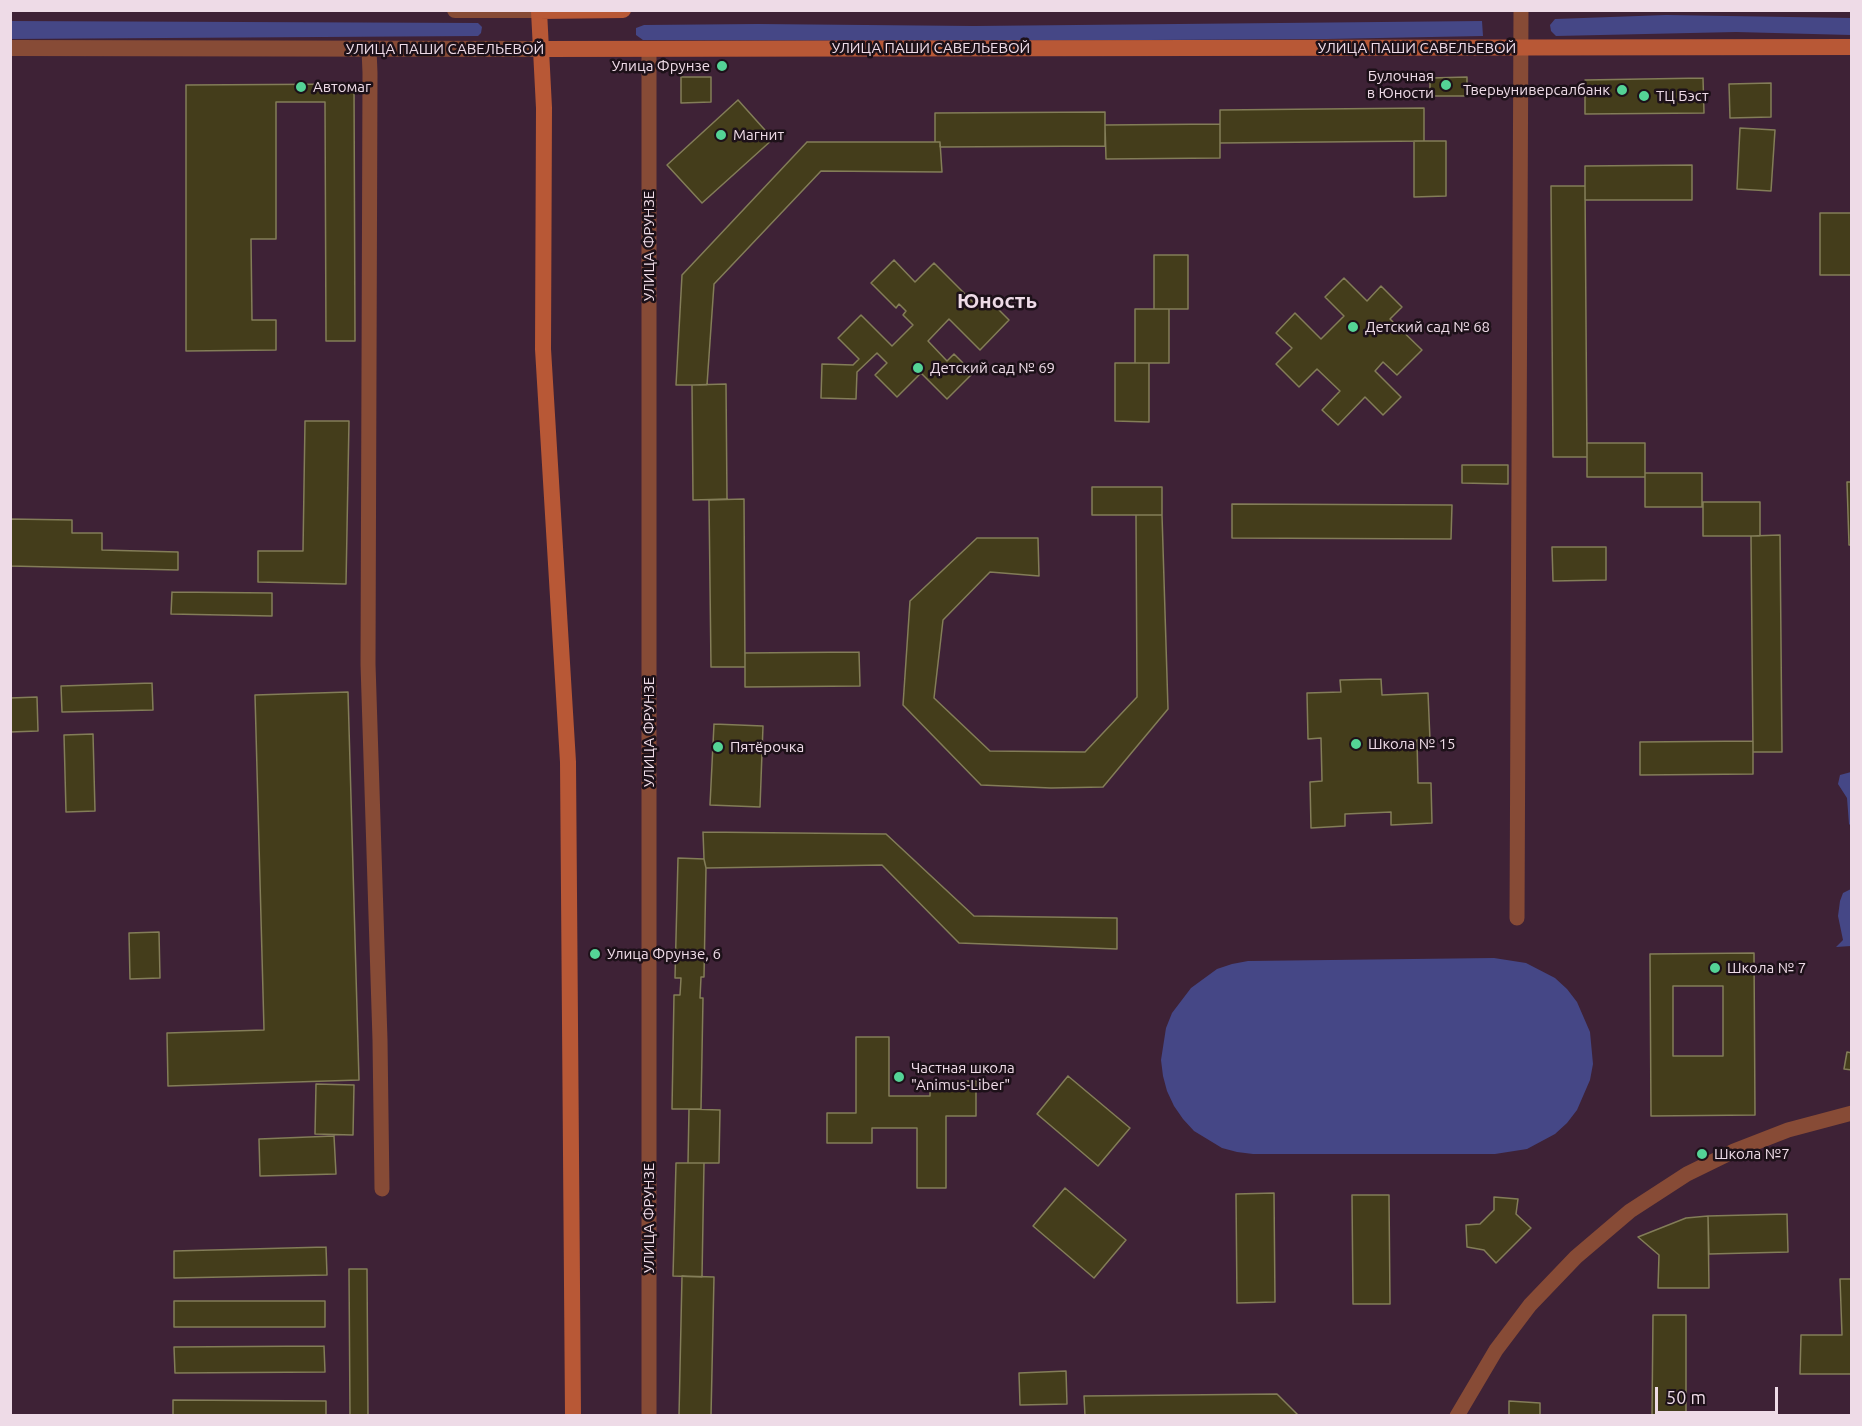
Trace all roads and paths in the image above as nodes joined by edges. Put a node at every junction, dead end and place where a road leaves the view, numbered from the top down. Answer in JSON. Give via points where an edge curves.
{"nodes":[{"id":1,"x":456,"y":10,"type":"edge"},
{"id":2,"x":623,"y":10,"type":"edge"},
{"id":3,"x":1521,"y":10,"type":"edge"},
{"id":4,"x":539,"y":11,"type":"edge"},
{"id":5,"x":1851,"y":47,"type":"edge"},
{"id":6,"x":10,"y":48,"type":"edge"},
{"id":7,"x":1521,"y":48,"type":"junction"},
{"id":8,"x":369,"y":49,"type":"junction"},
{"id":9,"x":540,"y":49,"type":"junction"},
{"id":10,"x":648,"y":49,"type":"junction"},
{"id":11,"x":1517,"y":918,"type":"dead end"},
{"id":12,"x":1851,"y":1113,"type":"edge"},
{"id":13,"x":382,"y":1189,"type":"dead end"},
{"id":14,"x":573,"y":1416,"type":"edge"},
{"id":15,"x":649,"y":1416,"type":"edge"},
{"id":16,"x":1457,"y":1416,"type":"edge"}],
"edges":[{"from":1,"to":4,"type":"street"},
{"from":2,"to":4,"type":"main road"},
{"from":3,"to":7,"type":"street"},
{"from":4,"to":9,"type":"main road"},
{"from":5,"to":7,"type":"main road","name":"УЛИЦА ПАШИ САВЕЛЬЕВОЙ"},
{"from":6,"to":8,"type":"street","name":"УЛИЦА ПАШИ САВЕЛЬЕВОЙ"},
{"from":7,"to":10,"type":"main road","name":"УЛИЦА ПАШИ САВЕЛЬЕВОЙ"},
{"from":7,"to":11,"type":"street"},
{"from":8,"to":9,"type":"street","name":"УЛИЦА ПАШИ САВЕЛЬЕВОЙ"},
{"from":8,"to":13,"type":"street","via":[[368,664]]},
{"from":9,"to":10,"type":"main road","name":"УЛИЦА ПАШИ САВЕЛЬЕВОЙ"},
{"from":9,"to":14,"type":"main road","via":[[544,108],[543,349],[567,762]]},
{"from":10,"to":15,"type":"street","name":"УЛИЦА ФРУНЗЕ"},
{"from":12,"to":16,"type":"street","via":[[1788,1130],[1727,1154],[1687,1174],[1612,1225],[1530,1305],[1496,1350]]}]}
